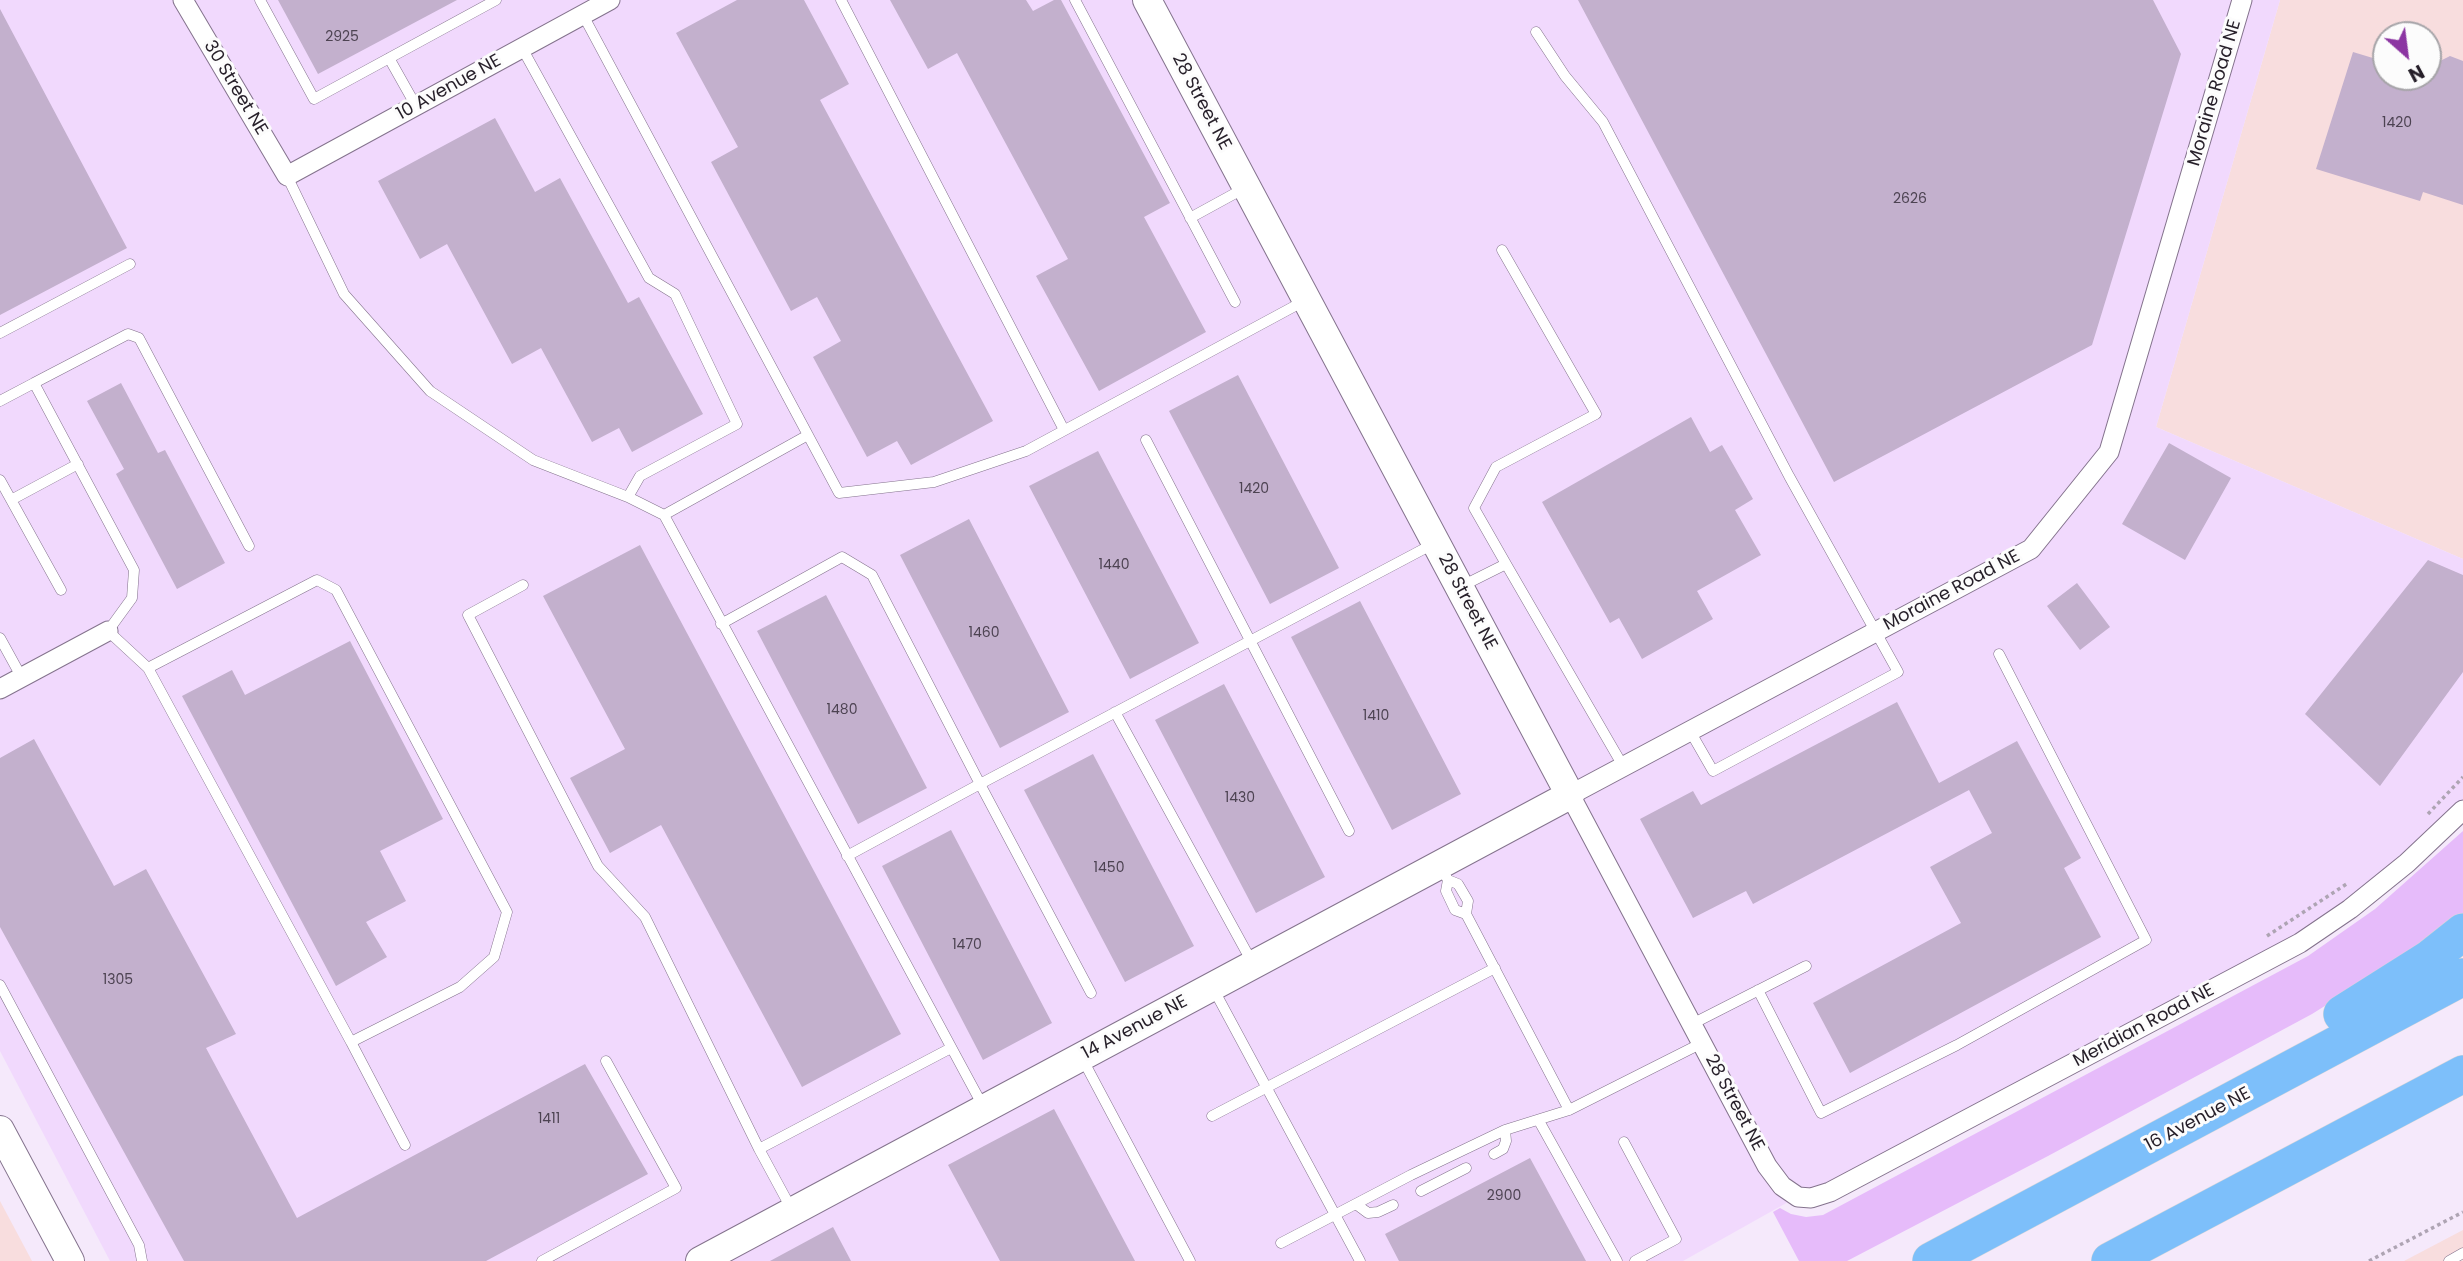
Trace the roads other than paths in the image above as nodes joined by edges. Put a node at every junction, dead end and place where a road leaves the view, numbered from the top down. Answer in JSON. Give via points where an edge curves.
{"nodes":[{"id":1,"x":183,"y":0,"type":"edge"},
{"id":2,"x":260,"y":0,"type":"edge"},
{"id":3,"x":496,"y":0,"type":"edge"},
{"id":4,"x":610,"y":0,"type":"edge"},
{"id":5,"x":841,"y":0,"type":"edge"},
{"id":6,"x":1075,"y":0,"type":"edge"},
{"id":7,"x":1147,"y":0,"type":"edge"},
{"id":8,"x":2242,"y":0,"type":"edge"},
{"id":9,"x":583,"y":15,"type":"junction"},
{"id":10,"x":1536,"y":32,"type":"dead end"},
{"id":11,"x":522,"y":48,"type":"junction"},
{"id":12,"x":389,"y":58,"type":"junction"},
{"id":13,"x":416,"y":106,"type":"junction"},
{"id":14,"x":287,"y":176,"type":"junction"},
{"id":15,"x":1246,"y":187,"type":"junction"},
{"id":16,"x":1190,"y":218,"type":"junction"},
{"id":17,"x":1502,"y":250,"type":"dead end"},
{"id":18,"x":130,"y":264,"type":"dead end"},
{"id":19,"x":1306,"y":300,"type":"junction"},
{"id":20,"x":1235,"y":302,"type":"dead end"},
{"id":21,"x":0,"y":334,"type":"edge"},
{"id":22,"x":34,"y":383,"type":"junction"},
{"id":23,"x":0,"y":401,"type":"edge"},
{"id":24,"x":1064,"y":430,"type":"junction"},
{"id":25,"x":808,"y":435,"type":"junction"},
{"id":26,"x":1146,"y":440,"type":"dead end"},
{"id":27,"x":78,"y":464,"type":"junction"},
{"id":28,"x":0,"y":480,"type":"edge"},
{"id":29,"x":628,"y":496,"type":"junction"},
{"id":30,"x":11,"y":500,"type":"junction"},
{"id":31,"x":664,"y":515,"type":"junction"},
{"id":32,"x":1436,"y":542,"type":"junction"},
{"id":33,"x":249,"y":546,"type":"dead end"},
{"id":34,"x":1506,"y":564,"type":"junction"},
{"id":35,"x":523,"y":585,"type":"dead end"},
{"id":36,"x":1460,"y":587,"type":"junction"},
{"id":37,"x":61,"y":590,"type":"dead end"},
{"id":38,"x":721,"y":624,"type":"junction"},
{"id":39,"x":108,"y":631,"type":"junction"},
{"id":40,"x":1876,"y":632,"type":"junction"},
{"id":41,"x":0,"y":638,"type":"edge"},
{"id":42,"x":1249,"y":641,"type":"junction"},
{"id":43,"x":1999,"y":654,"type":"dead end"},
{"id":44,"x":148,"y":668,"type":"junction"},
{"id":45,"x":22,"y":678,"type":"junction"},
{"id":46,"x":0,"y":690,"type":"edge"},
{"id":47,"x":1115,"y":712,"type":"junction"},
{"id":48,"x":1690,"y":731,"type":"junction"},
{"id":49,"x":1623,"y":766,"type":"junction"},
{"id":50,"x":980,"y":784,"type":"junction"},
{"id":51,"x":1570,"y":795,"type":"junction"},
{"id":52,"x":2463,"y":810,"type":"edge"},
{"id":53,"x":1349,"y":831,"type":"dead end"},
{"id":54,"x":847,"y":856,"type":"junction"},
{"id":55,"x":1443,"y":872,"type":"junction"},
{"id":56,"x":2463,"y":932,"type":"edge"},
{"id":57,"x":1253,"y":965,"type":"junction"},
{"id":58,"x":1806,"y":966,"type":"dead end"},
{"id":59,"x":1495,"y":968,"type":"junction"},
{"id":60,"x":2463,"y":977,"type":"edge"},
{"id":61,"x":0,"y":985,"type":"edge"},
{"id":62,"x":1212,"y":986,"type":"junction"},
{"id":63,"x":1758,"y":990,"type":"junction"},
{"id":64,"x":1091,"y":993,"type":"dead end"},
{"id":65,"x":1692,"y":1024,"type":"junction"},
{"id":66,"x":351,"y":1042,"type":"junction"},
{"id":67,"x":1702,"y":1043,"type":"junction"},
{"id":68,"x":951,"y":1048,"type":"junction"},
{"id":69,"x":1081,"y":1057,"type":"junction"},
{"id":70,"x":606,"y":1061,"type":"dead end"},
{"id":71,"x":2463,"y":1073,"type":"edge"},
{"id":72,"x":2463,"y":1084,"type":"edge"},
{"id":73,"x":2263,"y":1085,"type":"junction"},
{"id":74,"x":1266,"y":1087,"type":"junction"},
{"id":75,"x":984,"y":1109,"type":"junction"},
{"id":76,"x":1569,"y":1110,"type":"junction"},
{"id":77,"x":1212,"y":1115,"type":"dead end"},
{"id":78,"x":1539,"y":1121,"type":"junction"},
{"id":79,"x":0,"y":1130,"type":"edge"},
{"id":80,"x":1505,"y":1130,"type":"junction"},
{"id":81,"x":1624,"y":1142,"type":"dead end"},
{"id":82,"x":405,"y":1145,"type":"dead end"},
{"id":83,"x":2326,"y":1146,"type":"junction"},
{"id":84,"x":759,"y":1149,"type":"junction"},
{"id":85,"x":1494,"y":1154,"type":"dead end"},
{"id":86,"x":1466,"y":1168,"type":"dead end"},
{"id":87,"x":1421,"y":1191,"type":"dead end"},
{"id":88,"x":1798,"y":1197,"type":"joint"},
{"id":89,"x":1356,"y":1204,"type":"junction"},
{"id":90,"x":1393,"y":1205,"type":"dead end"},
{"id":91,"x":793,"y":1211,"type":"junction"},
{"id":92,"x":1336,"y":1214,"type":"junction"},
{"id":93,"x":1281,"y":1243,"type":"dead end"},
{"id":94,"x":2463,"y":1253,"type":"edge"},
{"id":95,"x":70,"y":1261,"type":"edge"},
{"id":96,"x":142,"y":1261,"type":"edge"},
{"id":97,"x":542,"y":1261,"type":"edge"},
{"id":98,"x":700,"y":1261,"type":"edge"},
{"id":99,"x":1190,"y":1261,"type":"edge"},
{"id":100,"x":1360,"y":1261,"type":"edge"},
{"id":101,"x":1617,"y":1261,"type":"edge"},
{"id":102,"x":1635,"y":1261,"type":"edge"},
{"id":103,"x":1931,"y":1261,"type":"edge"},
{"id":104,"x":2110,"y":1261,"type":"edge"},
{"id":105,"x":2449,"y":1261,"type":"edge"}],
"edges":[{"from":1,"to":14,"type":"street","name":"30 Street NE"},
{"from":2,"to":12,"type":"lane","via":[[313,99]]},
{"from":3,"to":12,"type":"lane"},
{"from":4,"to":9,"type":"street","name":"10 Avenue NE"},
{"from":5,"to":24,"type":"lane"},
{"from":6,"to":16,"type":"lane"},
{"from":7,"to":15,"type":"street","name":"28 Street NE"},
{"from":8,"to":40,"type":"street","name":"Moraine Road NE","via":[[2109,453],[2032,549]]},
{"from":9,"to":11,"type":"street","name":"10 Avenue NE"},
{"from":9,"to":25,"type":"lane"},
{"from":10,"to":40,"type":"lane","via":[[1603,122]]},
{"from":11,"to":13,"type":"street","name":"10 Avenue NE"},
{"from":11,"to":29,"type":"lane","via":[[649,278],[675,294],[737,424],[640,476]]},
{"from":12,"to":13,"type":"lane"},
{"from":13,"to":14,"type":"street","name":"10 Avenue NE"},
{"from":14,"to":29,"type":"lane","via":[[344,294],[430,391],[533,460]]},
{"from":15,"to":16,"type":"lane"},
{"from":15,"to":19,"type":"street","name":"28 Street NE"},
{"from":16,"to":20,"type":"lane"},
{"from":17,"to":34,"type":"lane","via":[[1595,414],[1496,467],[1474,508]]},
{"from":18,"to":21,"type":"lane"},
{"from":19,"to":24,"type":"lane"},
{"from":19,"to":32,"type":"street","name":"28 Street NE"},
{"from":22,"to":23,"type":"lane"},
{"from":22,"to":27,"type":"lane"},
{"from":22,"to":33,"type":"lane","via":[[128,334],[139,338]]},
{"from":24,"to":25,"type":"lane","via":[[1026,451],[934,482],[839,493]]},
{"from":25,"to":31,"type":"lane"},
{"from":26,"to":42,"type":"lane"},
{"from":27,"to":30,"type":"lane"},
{"from":27,"to":39,"type":"lane","via":[[134,570],[132,598]]},
{"from":28,"to":30,"type":"lane"},
{"from":29,"to":31,"type":"lane"},
{"from":30,"to":37,"type":"lane"},
{"from":31,"to":38,"type":"lane"},
{"from":32,"to":36,"type":"street","name":"28 Street NE"},
{"from":32,"to":42,"type":"lane"},
{"from":34,"to":36,"type":"lane"},
{"from":34,"to":49,"type":"lane"},
{"from":35,"to":84,"type":"lane","via":[[468,615],[598,866],[645,916]]},
{"from":36,"to":51,"type":"street","name":"28 Street NE"},
{"from":38,"to":50,"type":"lane","via":[[842,557],[872,575]]},
{"from":38,"to":54,"type":"lane"},
{"from":39,"to":44,"type":"lane"},
{"from":39,"to":45,"type":"street"},
{"from":40,"to":48,"type":"street","name":"Moraine Road NE"},
{"from":40,"to":48,"type":"lane","via":[[1898,672],[1713,771]]},
{"from":41,"to":45,"type":"lane"},
{"from":42,"to":47,"type":"lane"},
{"from":42,"to":53,"type":"lane"},
{"from":43,"to":63,"type":"lane","via":[[2146,940],[1957,1045],[1821,1113]]},
{"from":44,"to":66,"type":"lane"},
{"from":44,"to":66,"type":"lane","via":[[317,580],[336,590],[507,912],[494,957],[460,987]]},
{"from":45,"to":46,"type":"street"},
{"from":47,"to":50,"type":"lane"},
{"from":47,"to":57,"type":"lane"},
{"from":48,"to":49,"type":"street","name":"Moraine Road NE"},
{"from":49,"to":51,"type":"street","name":"Moraine Road NE"},
{"from":50,"to":54,"type":"lane"},
{"from":50,"to":64,"type":"lane"},
{"from":51,"to":55,"type":"street","name":"14 Avenue NE"},
{"from":51,"to":65,"type":"street","name":"28 Street NE"},
{"from":52,"to":88,"type":"street","name":"Meridian Road NE","via":[[2407,863],[2300,943],[1830,1192]]},
{"from":54,"to":68,"type":"lane"},
{"from":55,"to":57,"type":"street","name":"14 Avenue NE"},
{"from":55,"to":59,"type":"lane","via":[[1455,909],[1466,914]]},
{"from":56,"to":73,"type":"highway","via":[[2305,1041]]},
{"from":57,"to":62,"type":"street","name":"14 Avenue NE"},
{"from":58,"to":63,"type":"lane"},
{"from":59,"to":74,"type":"lane"},
{"from":59,"to":76,"type":"lane"},
{"from":60,"to":73,"type":"highway","name":"16 Avenue NE"},
{"from":61,"to":96,"type":"lane","via":[[139,1245]]},
{"from":62,"to":69,"type":"street","name":"14 Avenue NE"},
{"from":62,"to":74,"type":"lane"},
{"from":63,"to":65,"type":"lane"},
{"from":65,"to":67,"type":"street","name":"28 Street NE"},
{"from":66,"to":82,"type":"lane"},
{"from":67,"to":76,"type":"lane"},
{"from":67,"to":88,"type":"street","name":"28 Street NE","via":[[1767,1166],[1782,1186]]},
{"from":68,"to":75,"type":"lane"},
{"from":68,"to":84,"type":"lane"},
{"from":69,"to":75,"type":"street","name":"14 Avenue NE"},
{"from":69,"to":99,"type":"lane"},
{"from":70,"to":97,"type":"lane","via":[[676,1188]]},
{"from":71,"to":83,"type":"highway"},
{"from":72,"to":83,"type":"highway"},
{"from":73,"to":103,"type":"highway","name":"16 Avenue NE"},
{"from":74,"to":77,"type":"lane"},
{"from":74,"to":92,"type":"lane"},
{"from":75,"to":91,"type":"street","name":"14 Avenue NE"},
{"from":76,"to":78,"type":"lane"},
{"from":78,"to":80,"type":"lane"},
{"from":78,"to":101,"type":"lane"},
{"from":79,"to":95,"type":"street"},
{"from":80,"to":85,"type":"lane","via":[[1503,1149]]},
{"from":80,"to":89,"type":"lane"},
{"from":81,"to":102,"type":"lane","via":[[1676,1238]]},
{"from":83,"to":104,"type":"highway"},
{"from":84,"to":91,"type":"lane"},
{"from":86,"to":87,"type":"lane"},
{"from":89,"to":90,"type":"lane","via":[[1368,1213]]},
{"from":89,"to":92,"type":"lane"},
{"from":91,"to":98,"type":"street","name":"14 Avenue NE"},
{"from":92,"to":93,"type":"lane"},
{"from":92,"to":100,"type":"lane"},
{"from":94,"to":105,"type":"lane"}]}
